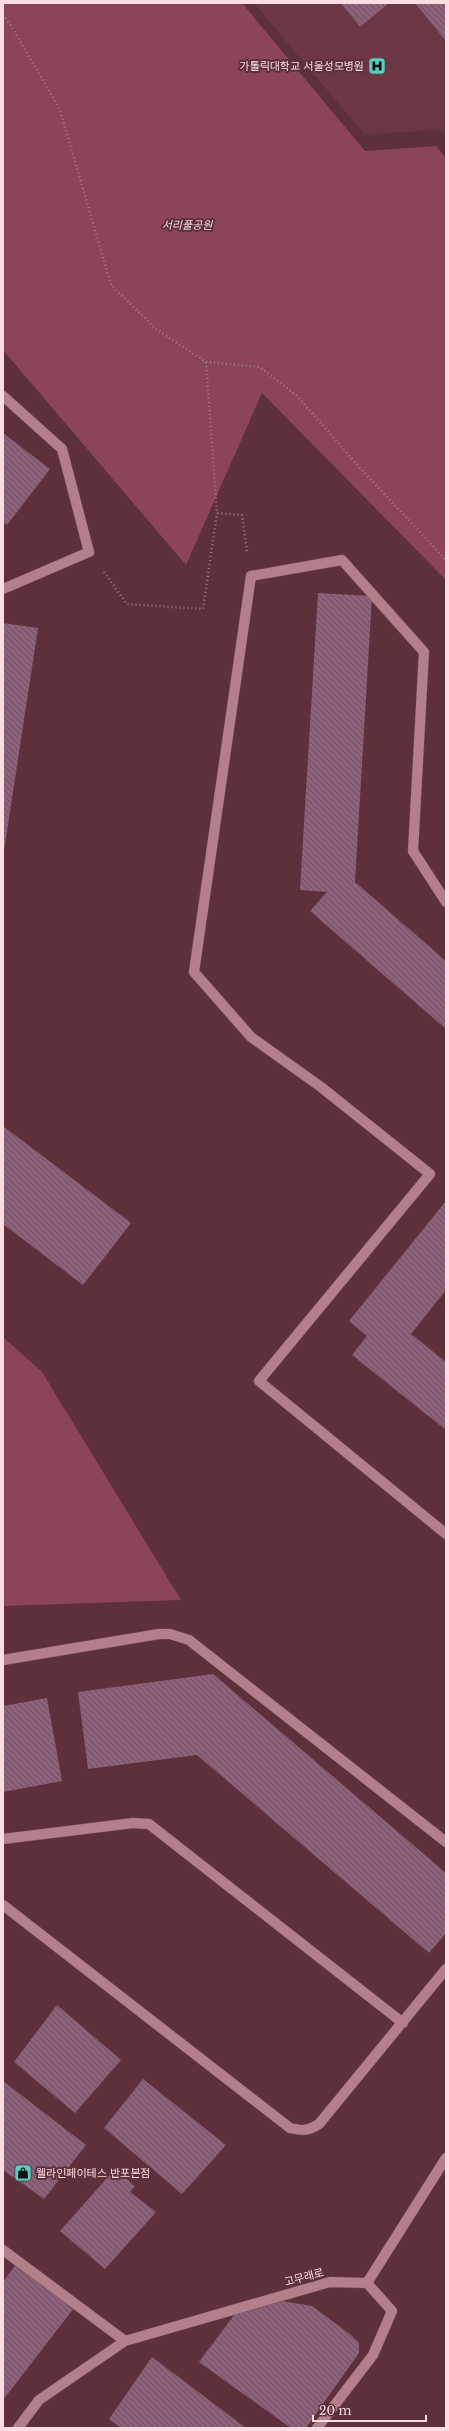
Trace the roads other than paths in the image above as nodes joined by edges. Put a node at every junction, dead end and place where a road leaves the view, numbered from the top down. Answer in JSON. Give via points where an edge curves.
{"nodes":[{"id":1,"x":3,"y":396,"type":"edge"},
{"id":2,"x":3,"y":589,"type":"edge"},
{"id":3,"x":446,"y":902,"type":"edge"},
{"id":4,"x":446,"y":1534,"type":"edge"},
{"id":5,"x":3,"y":1660,"type":"edge"},
{"id":6,"x":3,"y":1839,"type":"edge"},
{"id":7,"x":446,"y":1842,"type":"edge"},
{"id":8,"x":3,"y":1905,"type":"edge"},
{"id":9,"x":446,"y":1969,"type":"edge"},
{"id":10,"x":403,"y":2023,"type":"junction"},
{"id":11,"x":446,"y":2158,"type":"edge"},
{"id":12,"x":3,"y":2250,"type":"edge"},
{"id":13,"x":366,"y":2283,"type":"junction"},
{"id":14,"x":125,"y":2341,"type":"junction"},
{"id":15,"x":18,"y":2428,"type":"edge"},
{"id":16,"x":317,"y":2428,"type":"edge"}],
"edges":[{"from":1,"to":2,"type":"street","via":[[62,449],[88,552]]},
{"from":3,"to":4,"type":"street","via":[[413,851],[424,652],[342,560],[251,576],[194,972],[251,1037],[321,1087],[430,1174],[259,1381]]},
{"from":5,"to":7,"type":"street","via":[[159,1634],[170,1634],[189,1640]]},
{"from":6,"to":10,"type":"street","via":[[133,1823],[149,1824]]},
{"from":8,"to":10,"type":"street","via":[[290,2128],[308,2131],[319,2124]]},
{"from":9,"to":10,"type":"street"},
{"from":11,"to":13,"type":"street"},
{"from":12,"to":14,"type":"street"},
{"from":13,"to":14,"type":"street","name":"고무래로","via":[[330,2282]]},
{"from":13,"to":16,"type":"street","via":[[392,2312],[373,2355]]},
{"from":14,"to":15,"type":"street","name":"고무래로","via":[[39,2400]]}]}
